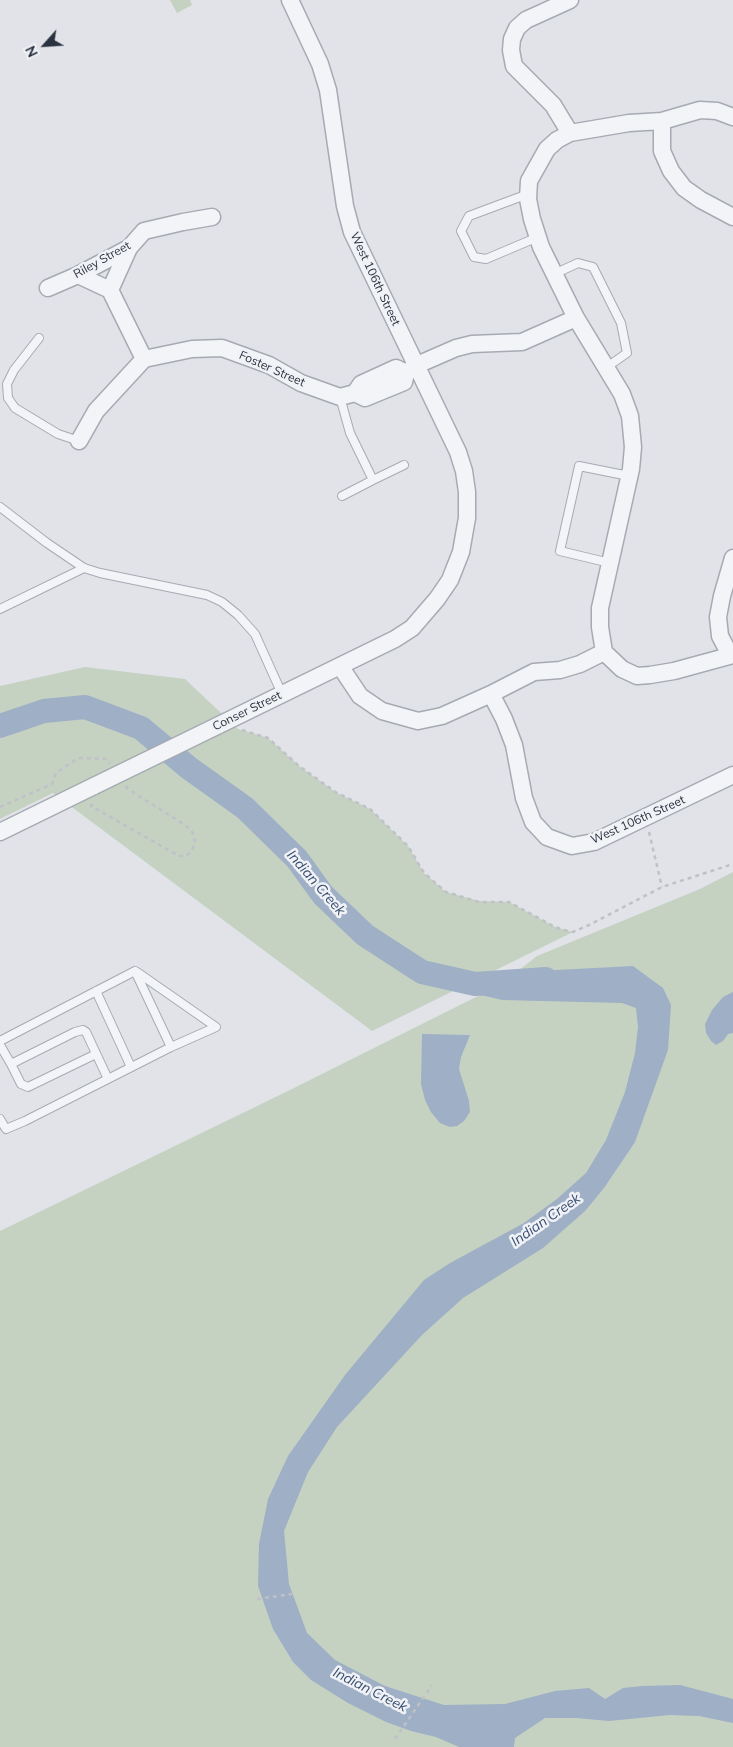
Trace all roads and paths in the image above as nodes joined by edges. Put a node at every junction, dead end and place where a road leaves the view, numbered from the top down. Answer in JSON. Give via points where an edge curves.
{"nodes":[{"id":1,"x":290,"y":0,"type":"edge"},
{"id":2,"x":570,"y":0,"type":"edge"},
{"id":3,"x":733,"y":117,"type":"edge"},
{"id":4,"x":662,"y":121,"type":"junction"},
{"id":5,"x":570,"y":133,"type":"junction"},
{"id":6,"x":528,"y":194,"type":"junction"},
{"id":7,"x":212,"y":217,"type":"dead end"},
{"id":8,"x":733,"y":217,"type":"edge"},
{"id":9,"x":538,"y":237,"type":"junction"},
{"id":10,"x":129,"y":248,"type":"junction"},
{"id":11,"x":554,"y":274,"type":"junction"},
{"id":12,"x":78,"y":275,"type":"junction"},
{"id":13,"x":48,"y":288,"type":"dead end"},
{"id":14,"x":110,"y":290,"type":"junction"},
{"id":15,"x":576,"y":318,"type":"junction"},
{"id":16,"x":39,"y":338,"type":"dead end"},
{"id":17,"x":144,"y":359,"type":"junction"},
{"id":18,"x":607,"y":367,"type":"junction"},
{"id":19,"x":411,"y":369,"type":"junction"},
{"id":20,"x":348,"y":395,"type":"junction"},
{"id":21,"x":79,"y":441,"type":"joint"},
{"id":22,"x":404,"y":465,"type":"dead end"},
{"id":23,"x":629,"y":476,"type":"junction"},
{"id":24,"x":373,"y":480,"type":"junction"},
{"id":25,"x":342,"y":496,"type":"dead end"},
{"id":26,"x":0,"y":507,"type":"edge"},
{"id":27,"x":461,"y":552,"type":"joint"},
{"id":28,"x":733,"y":558,"type":"edge"},
{"id":29,"x":610,"y":563,"type":"junction"},
{"id":30,"x":84,"y":568,"type":"junction"},
{"id":31,"x":0,"y":609,"type":"edge"},
{"id":32,"x":604,"y":652,"type":"junction"},
{"id":33,"x":731,"y":655,"type":"edge"},
{"id":34,"x":340,"y":666,"type":"junction"},
{"id":35,"x":282,"y":694,"type":"junction"},
{"id":36,"x":491,"y":694,"type":"junction"},
{"id":37,"x":238,"y":729,"type":"dead end"},
{"id":38,"x":112,"y":767,"type":"dead end"},
{"id":39,"x":733,"y":776,"type":"edge"},
{"id":40,"x":123,"y":782,"type":"dead end"},
{"id":41,"x":91,"y":806,"type":"dead end"},
{"id":42,"x":0,"y":807,"type":"edge"},
{"id":43,"x":646,"y":818,"type":"junction"},
{"id":44,"x":0,"y":832,"type":"edge"},
{"id":45,"x":733,"y":864,"type":"edge"},
{"id":46,"x":662,"y":887,"type":"junction"},
{"id":47,"x":136,"y":971,"type":"junction"},
{"id":48,"x":96,"y":991,"type":"junction"},
{"id":49,"x":0,"y":1041,"type":"edge"},
{"id":50,"x":0,"y":1045,"type":"edge"},
{"id":51,"x":171,"y":1047,"type":"junction"},
{"id":52,"x":96,"y":1054,"type":"junction"},
{"id":53,"x":11,"y":1064,"type":"junction"},
{"id":54,"x":131,"y":1067,"type":"junction"},
{"id":55,"x":108,"y":1079,"type":"junction"},
{"id":56,"x":0,"y":1119,"type":"edge"},
{"id":57,"x":292,"y":1594,"type":"dead end"},
{"id":58,"x":257,"y":1599,"type":"dead end"},
{"id":59,"x":432,"y":1685,"type":"dead end"},
{"id":60,"x":395,"y":1740,"type":"dead end"}],
"edges":[{"from":1,"to":19,"type":"street","name":"West 106th Street","via":[[320,64],[328,90],[345,206],[352,232]]},
{"from":2,"to":5,"type":"street","via":[[526,20],[517,28],[511,50],[514,66],[553,105]]},
{"from":3,"to":4,"type":"street","via":[[717,111],[700,110]]},
{"from":4,"to":5,"type":"street"},
{"from":4,"to":8,"type":"street","via":[[662,151],[671,172],[684,188]]},
{"from":5,"to":6,"type":"street","via":[[546,149],[529,181]]},
{"from":6,"to":9,"type":"street"},
{"from":6,"to":9,"type":"lane","via":[[468,216],[461,231],[474,257],[486,259]]},
{"from":7,"to":10,"type":"street","name":"Riley Street","via":[[144,231]]},
{"from":9,"to":11,"type":"street"},
{"from":10,"to":12,"type":"street","name":"Riley Street"},
{"from":10,"to":14,"type":"street"},
{"from":11,"to":15,"type":"street"},
{"from":11,"to":18,"type":"lane","via":[[578,262],[593,267],[620,324],[628,353]]},
{"from":12,"to":13,"type":"street","name":"Riley Street"},
{"from":12,"to":14,"type":"street"},
{"from":14,"to":17,"type":"street"},
{"from":15,"to":18,"type":"street"},
{"from":15,"to":19,"type":"street","via":[[522,342],[472,344]]},
{"from":16,"to":21,"type":"lane","via":[[14,370],[7,384],[8,398],[15,408],[58,434]]},
{"from":17,"to":20,"type":"street","name":"Foster Street","via":[[192,349],[222,348],[269,365],[301,383]]},
{"from":17,"to":21,"type":"street","via":[[96,411]]},
{"from":18,"to":23,"type":"street","via":[[630,416],[633,447]]},
{"from":19,"to":20,"type":"street","via":[[396,368],[361,384]]},
{"from":19,"to":27,"type":"street","name":"West 106th Street","via":[[452,438],[464,471],[467,518]]},
{"from":20,"to":24,"type":"lane","via":[[350,432]]},
{"from":22,"to":24,"type":"lane"},
{"from":23,"to":29,"type":"street"},
{"from":23,"to":29,"type":"lane","via":[[579,466],[560,551]]},
{"from":24,"to":25,"type":"lane"},
{"from":26,"to":30,"type":"lane"},
{"from":27,"to":34,"type":"street","name":"Conser Street","via":[[450,580],[412,628]]},
{"from":28,"to":33,"type":"street","via":[[718,617],[720,636]]},
{"from":29,"to":32,"type":"street","via":[[600,608]]},
{"from":30,"to":31,"type":"lane"},
{"from":30,"to":35,"type":"lane","via":[[222,602],[254,634]]},
{"from":32,"to":33,"type":"street","via":[[622,669],[637,676]]},
{"from":32,"to":36,"type":"street","via":[[560,670],[534,672]]},
{"from":34,"to":35,"type":"street","name":"Conser Street"},
{"from":34,"to":36,"type":"street","via":[[360,696],[382,711],[418,721],[442,716]]},
{"from":35,"to":44,"type":"street","name":"Conser Street","bridge":true},
{"from":36,"to":43,"type":"street","name":"West 106th Street","via":[[514,745],[524,798],[533,822],[547,837],[572,846],[594,842]]},
{"from":37,"to":46,"type":"path","via":[[268,738],[298,766],[337,793],[370,809],[408,846],[424,873],[446,892],[479,902],[509,902],[555,927],[573,932]]},
{"from":38,"to":42,"type":"path","via":[[107,760],[78,758],[56,773],[52,784]]},
{"from":39,"to":43,"type":"street","name":"West 106th Street"},
{"from":40,"to":41,"type":"path","via":[[128,789],[193,833],[192,851],[186,856],[179,856]]},
{"from":43,"to":46,"type":"path"},
{"from":45,"to":46,"type":"path"},
{"from":47,"to":48,"type":"lane"},
{"from":47,"to":51,"type":"lane"},
{"from":47,"to":51,"type":"lane","via":[[216,1026]]},
{"from":48,"to":49,"type":"lane"},
{"from":48,"to":54,"type":"lane"},
{"from":50,"to":53,"type":"lane"},
{"from":51,"to":54,"type":"lane"},
{"from":52,"to":53,"type":"lane","via":[[28,1087],[21,1084]]},
{"from":52,"to":53,"type":"lane","via":[[84,1030]]},
{"from":52,"to":55,"type":"lane"},
{"from":54,"to":55,"type":"lane"},
{"from":55,"to":56,"type":"lane","via":[[6,1129]]},
{"from":57,"to":58,"type":"path"},
{"from":59,"to":60,"type":"path"}]}
